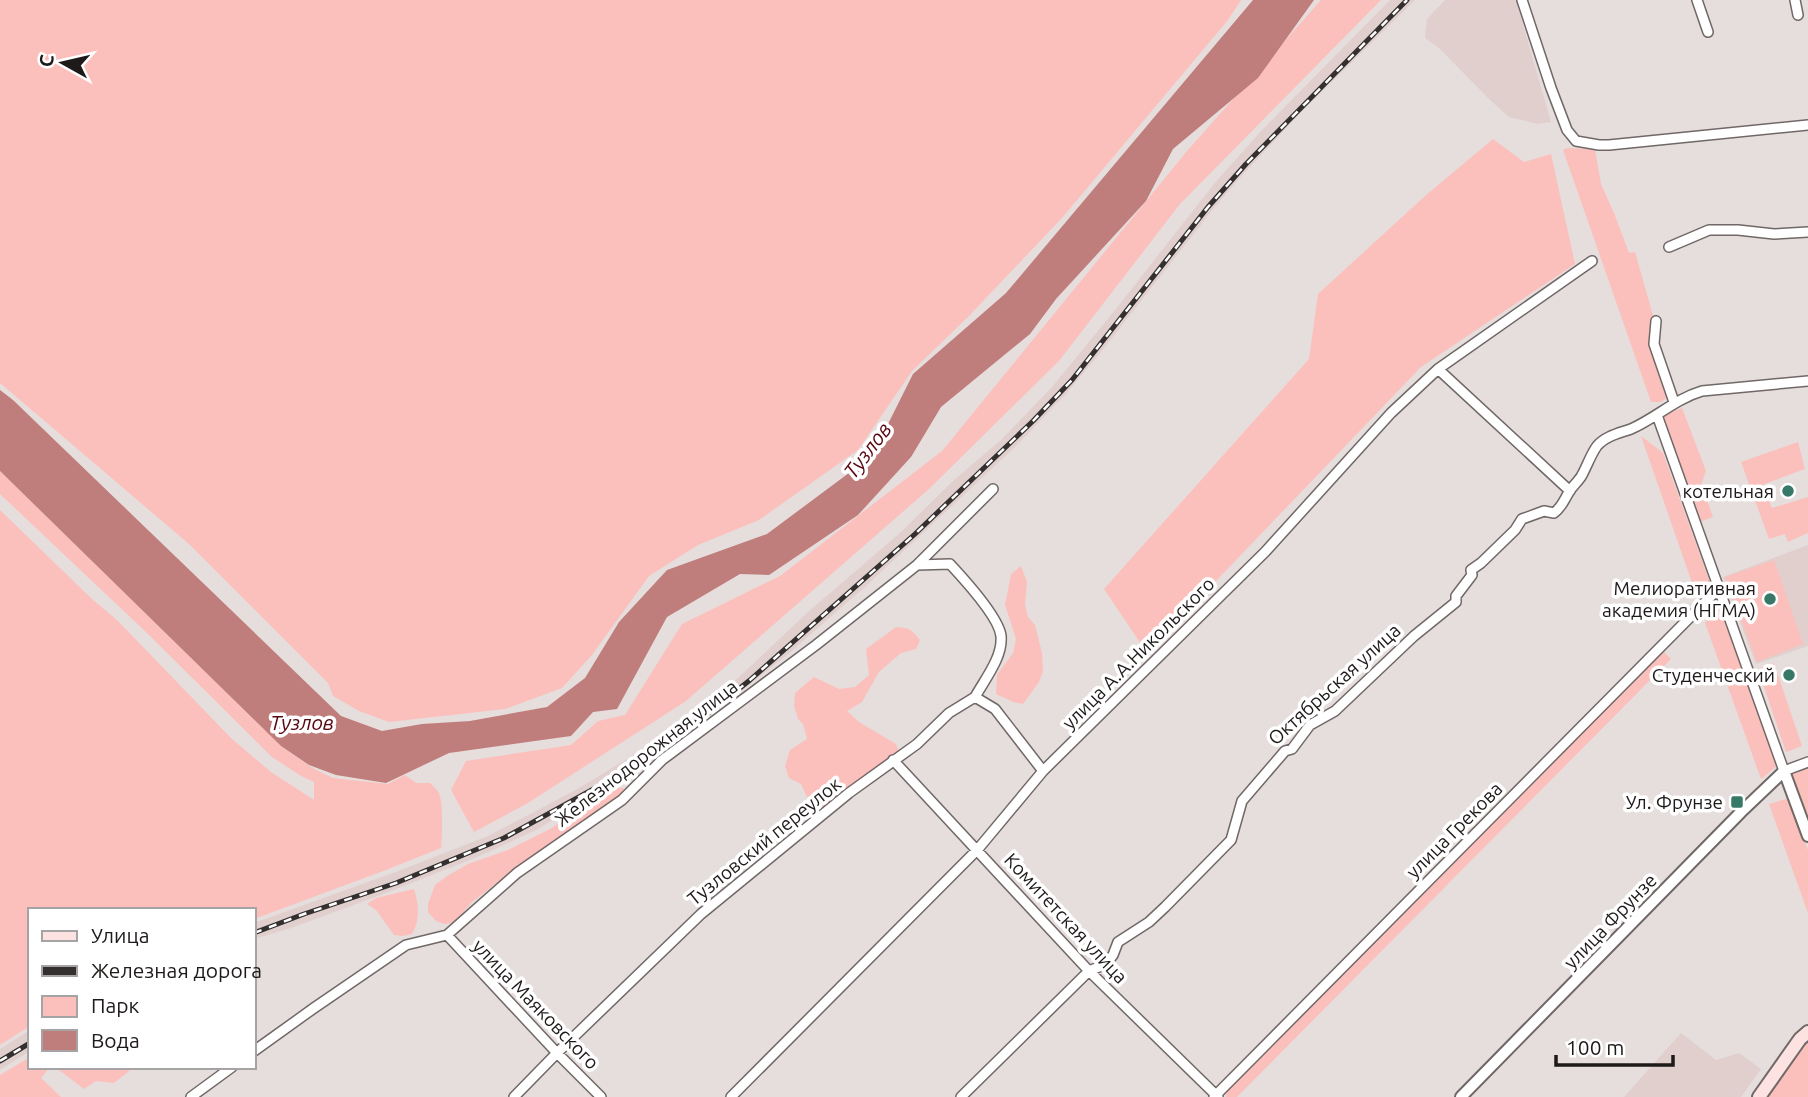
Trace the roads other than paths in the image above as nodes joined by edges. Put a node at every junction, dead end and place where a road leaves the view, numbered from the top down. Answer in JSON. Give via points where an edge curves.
{"nodes":[{"id":1,"x":1522,"y":0,"type":"edge"},
{"id":2,"x":1697,"y":0,"type":"edge"},
{"id":3,"x":1795,"y":0,"type":"edge"},
{"id":4,"x":1798,"y":15,"type":"dead end"},
{"id":5,"x":1707,"y":32,"type":"dead end"},
{"id":6,"x":1808,"y":125,"type":"edge"},
{"id":7,"x":1808,"y":232,"type":"edge"},
{"id":8,"x":1670,"y":247,"type":"dead end"},
{"id":9,"x":1592,"y":261,"type":"dead end"},
{"id":10,"x":1656,"y":321,"type":"dead end"},
{"id":11,"x":1438,"y":369,"type":"junction"},
{"id":12,"x":1808,"y":381,"type":"edge"},
{"id":13,"x":1674,"y":402,"type":"junction"},
{"id":14,"x":1657,"y":415,"type":"junction"},
{"id":15,"x":993,"y":489,"type":"dead end"},
{"id":16,"x":1570,"y":491,"type":"junction"},
{"id":17,"x":917,"y":565,"type":"junction"},
{"id":18,"x":1719,"y":588,"type":"junction"},
{"id":19,"x":975,"y":696,"type":"junction"},
{"id":20,"x":893,"y":760,"type":"junction"},
{"id":21,"x":1808,"y":762,"type":"edge"},
{"id":22,"x":1042,"y":771,"type":"junction"},
{"id":23,"x":1784,"y":771,"type":"junction"},
{"id":24,"x":1808,"y":836,"type":"edge"},
{"id":25,"x":978,"y":849,"type":"junction"},
{"id":26,"x":447,"y":935,"type":"junction"},
{"id":27,"x":1089,"y":971,"type":"junction"},
{"id":28,"x":1808,"y":1032,"type":"edge"},
{"id":29,"x":256,"y":1050,"type":"edge"},
{"id":30,"x":557,"y":1053,"type":"junction"},
{"id":31,"x":229,"y":1069,"type":"edge"},
{"id":32,"x":1216,"y":1096,"type":"edge"},
{"id":33,"x":191,"y":1097,"type":"edge"},
{"id":34,"x":513,"y":1097,"type":"edge"},
{"id":35,"x":601,"y":1097,"type":"edge"},
{"id":36,"x":731,"y":1097,"type":"edge"},
{"id":37,"x":961,"y":1097,"type":"edge"},
{"id":38,"x":1461,"y":1097,"type":"edge"},
{"id":39,"x":1759,"y":1097,"type":"edge"}],
"edges":[{"from":1,"to":6,"type":"street","via":[[1567,130],[1576,141],[1609,145]]},
{"from":2,"to":5,"type":"street"},
{"from":3,"to":4,"type":"street"},
{"from":7,"to":8,"type":"street","via":[[1709,230]]},
{"from":9,"to":11,"type":"street","name":"улица А.А.Никольского"},
{"from":10,"to":13,"type":"street","via":[[1654,344]]},
{"from":11,"to":16,"type":"street"},
{"from":11,"to":22,"type":"street","name":"улица А.А.Никольского","via":[[1265,552]]},
{"from":12,"to":13,"type":"street","name":"Октябрьская улица","via":[[1702,391]]},
{"from":13,"to":14,"type":"street","name":"Октябрьская улица"},
{"from":14,"to":16,"type":"street","name":"Октябрьская улица","via":[[1598,445]]},
{"from":14,"to":18,"type":"street"},
{"from":15,"to":17,"type":"street","name":"Железнодорожная улица"},
{"from":16,"to":27,"type":"street","name":"Октябрьская улица","via":[[1554,513],[1522,519],[1471,570],[1456,601],[1335,711],[1310,725],[1242,801],[1231,840],[1149,922],[1118,942],[1106,964]]},
{"from":17,"to":19,"type":"street","via":[[950,564],[998,626],[1001,637],[995,663]]},
{"from":17,"to":26,"type":"street","name":"Железнодорожная улица","via":[[662,760],[622,800],[517,873]]},
{"from":18,"to":23,"type":"street"},
{"from":18,"to":32,"type":"street","name":"улица Грекова"},
{"from":19,"to":20,"type":"street","name":"Тузловский переулок"},
{"from":19,"to":22,"type":"street","via":[[995,709]]},
{"from":20,"to":25,"type":"street","name":"Комитетская улица"},
{"from":20,"to":30,"type":"street","name":"Тузловский переулок","via":[[701,914]]},
{"from":21,"to":23,"type":"street"},
{"from":22,"to":25,"type":"street","name":"улица А.А.Никольского"},
{"from":23,"to":24,"type":"street"},
{"from":23,"to":38,"type":"street","name":"улица Фрунзе"},
{"from":25,"to":27,"type":"street","name":"Комитетская улица"},
{"from":25,"to":36,"type":"street","name":"улица А.А.Никольского"},
{"from":26,"to":29,"type":"street","name":"Железнодорожная улица","via":[[407,945]]},
{"from":26,"to":30,"type":"street","name":"улица Маяковского"},
{"from":27,"to":32,"type":"street","name":"Комитетская улица"},
{"from":27,"to":37,"type":"street","name":"Октябрьская улица"},
{"from":28,"to":39,"type":"main road"},
{"from":30,"to":34,"type":"street","name":"Тузловский переулок"},
{"from":30,"to":35,"type":"street","name":"улица Маяковского"},
{"from":31,"to":33,"type":"street"}]}
